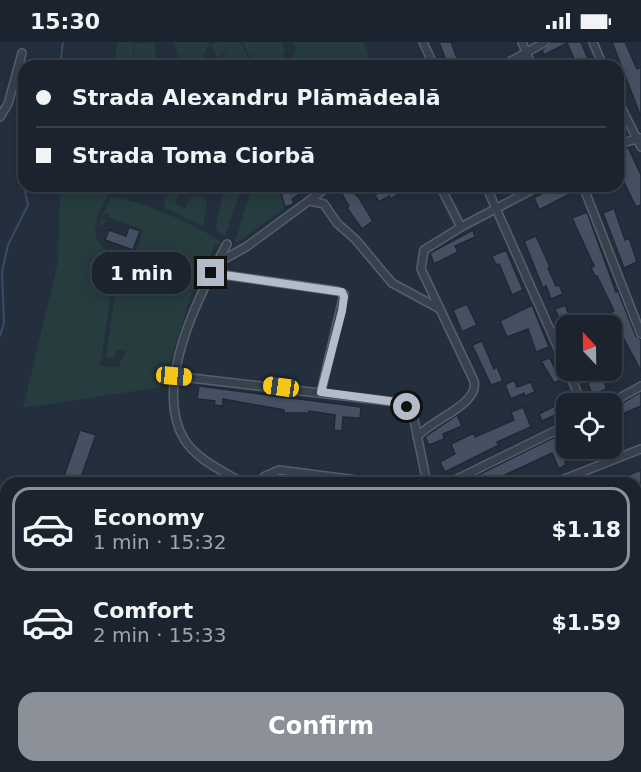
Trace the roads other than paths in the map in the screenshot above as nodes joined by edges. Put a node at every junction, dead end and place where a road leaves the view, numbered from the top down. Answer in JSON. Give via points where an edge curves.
{"nodes":[{"id":1,"x":423,"y":42,"type":"edge"},
{"id":2,"x":522,"y":42,"type":"edge"},
{"id":3,"x":545,"y":42,"type":"edge"},
{"id":4,"x":593,"y":42,"type":"edge"},
{"id":5,"x":526,"y":52,"type":"junction"},
{"id":6,"x":22,"y":53,"type":"dead end"},
{"id":7,"x":20,"y":60,"type":"edge"},
{"id":8,"x":431,"y":60,"type":"edge"},
{"id":9,"x":512,"y":60,"type":"edge"},
{"id":10,"x":529,"y":60,"type":"edge"},
{"id":11,"x":600,"y":60,"type":"edge"},
{"id":12,"x":18,"y":68,"type":"edge"},
{"id":13,"x":624,"y":112,"type":"edge"},
{"id":14,"x":0,"y":117,"type":"edge"},
{"id":15,"x":640,"y":141,"type":"edge"},
{"id":16,"x":624,"y":143,"type":"edge"},
{"id":17,"x":321,"y":192,"type":"edge"},
{"id":18,"x":443,"y":192,"type":"edge"},
{"id":19,"x":489,"y":192,"type":"edge"},
{"id":20,"x":527,"y":192,"type":"edge"},
{"id":21,"x":585,"y":192,"type":"edge"},
{"id":22,"x":310,"y":201,"type":"junction"},
{"id":23,"x":496,"y":208,"type":"junction"},
{"id":24,"x":461,"y":227,"type":"junction"},
{"id":25,"x":227,"y":244,"type":"dead end"},
{"id":26,"x":217,"y":262,"type":"junction"},
{"id":27,"x":211,"y":273,"type":"junction"},
{"id":28,"x":440,"y":309,"type":"junction"},
{"id":29,"x":641,"y":334,"type":"edge"},
{"id":30,"x":556,"y":342,"type":"edge"},
{"id":31,"x":174,"y":376,"type":"junction"},
{"id":32,"x":641,"y":386,"type":"edge"},
{"id":33,"x":321,"y":392,"type":"junction"},
{"id":34,"x":622,"y":397,"type":"edge"},
{"id":35,"x":556,"y":430,"type":"edge"},
{"id":36,"x":417,"y":437,"type":"junction"},
{"id":37,"x":641,"y":449,"type":"edge"},
{"id":38,"x":607,"y":461,"type":"joint"},
{"id":39,"x":234,"y":477,"type":"edge"},
{"id":40,"x":265,"y":477,"type":"edge"},
{"id":41,"x":333,"y":477,"type":"edge"},
{"id":42,"x":426,"y":477,"type":"edge"},
{"id":43,"x":461,"y":477,"type":"edge"},
{"id":44,"x":568,"y":477,"type":"edge"}],
"edges":[{"from":1,"to":8,"type":"street"},
{"from":2,"to":5,"type":"street"},
{"from":3,"to":5,"type":"street"},
{"from":4,"to":11,"type":"street"},
{"from":5,"to":9,"type":"street"},
{"from":5,"to":10,"type":"street"},
{"from":6,"to":7,"type":"street"},
{"from":12,"to":14,"type":"street","via":[[8,104]]},
{"from":13,"to":15,"type":"street"},
{"from":15,"to":16,"type":"street"},
{"from":17,"to":22,"type":"street"},
{"from":18,"to":24,"type":"street"},
{"from":19,"to":23,"type":"street"},
{"from":20,"to":23,"type":"street"},
{"from":21,"to":29,"type":"street"},
{"from":22,"to":26,"type":"street","via":[[246,247]]},
{"from":22,"to":28,"type":"street","via":[[324,204],[392,284]]},
{"from":23,"to":24,"type":"street"},
{"from":23,"to":30,"type":"street"},
{"from":24,"to":28,"type":"street","via":[[428,246],[421,255],[421,269]]},
{"from":25,"to":26,"type":"street"},
{"from":26,"to":27,"type":"street"},
{"from":27,"to":31,"type":"street"},
{"from":27,"to":33,"type":"street","via":[[344,294]]},
{"from":28,"to":36,"type":"street","via":[[474,381],[475,392]]},
{"from":31,"to":33,"type":"street"},
{"from":31,"to":39,"type":"street","via":[[175,407],[184,438],[202,457]]},
{"from":32,"to":34,"type":"street"},
{"from":33,"to":36,"type":"street","via":[[396,402],[407,407],[413,415]]},
{"from":35,"to":43,"type":"street"},
{"from":36,"to":42,"type":"street"},
{"from":37,"to":38,"type":"street"},
{"from":38,"to":44,"type":"street"},
{"from":40,"to":41,"type":"street","via":[[279,470]]}]}
